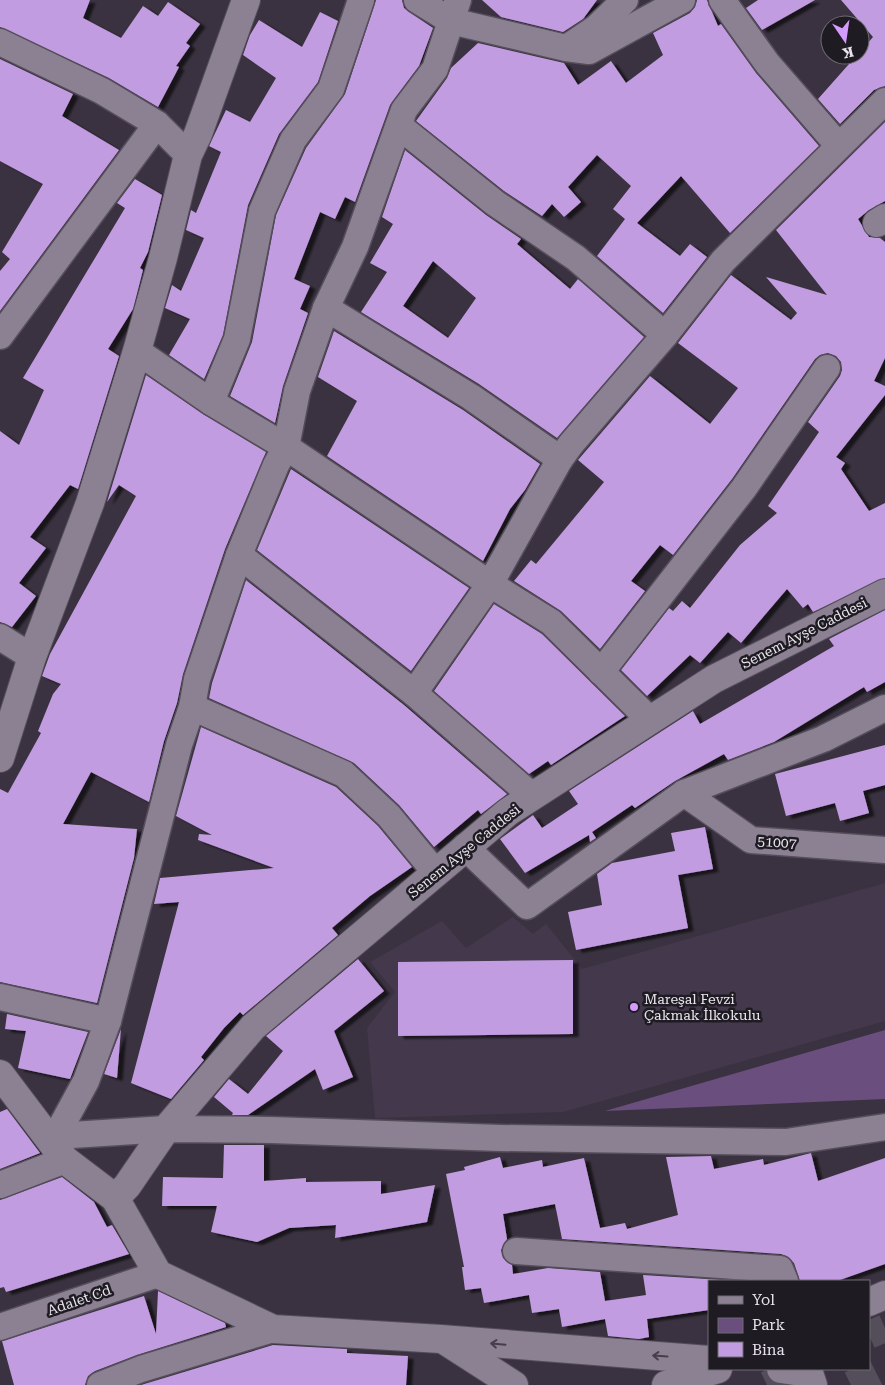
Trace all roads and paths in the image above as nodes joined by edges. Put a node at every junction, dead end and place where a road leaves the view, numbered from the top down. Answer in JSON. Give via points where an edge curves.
{"nodes":[{"id":1,"x":246,"y":0,"type":"edge"},
{"id":2,"x":361,"y":0,"type":"edge"},
{"id":3,"x":417,"y":0,"type":"edge"},
{"id":4,"x":625,"y":0,"type":"edge"},
{"id":5,"x":682,"y":0,"type":"edge"},
{"id":6,"x":722,"y":0,"type":"edge"},
{"id":7,"x":455,"y":11,"type":"edge"},
{"id":8,"x":0,"y":42,"type":"edge"},
{"id":9,"x":566,"y":48,"type":"junction"},
{"id":10,"x":885,"y":101,"type":"edge"},
{"id":11,"x":157,"y":124,"type":"junction"},
{"id":12,"x":399,"y":126,"type":"junction"},
{"id":13,"x":838,"y":145,"type":"junction"},
{"id":14,"x":188,"y":155,"type":"junction"},
{"id":15,"x":326,"y":308,"type":"junction"},
{"id":16,"x":665,"y":335,"type":"junction"},
{"id":17,"x":0,"y":336,"type":"edge"},
{"id":18,"x":137,"y":350,"type":"junction"},
{"id":19,"x":827,"y":368,"type":"dead end"},
{"id":20,"x":211,"y":402,"type":"junction"},
{"id":21,"x":286,"y":448,"type":"junction"},
{"id":22,"x":560,"y":459,"type":"junction"},
{"id":23,"x":239,"y":555,"type":"junction"},
{"id":24,"x":490,"y":584,"type":"junction"},
{"id":25,"x":885,"y":593,"type":"edge"},
{"id":26,"x":0,"y":637,"type":"edge"},
{"id":27,"x":32,"y":657,"type":"junction"},
{"id":28,"x":601,"y":672,"type":"junction"},
{"id":29,"x":414,"y":693,"type":"junction"},
{"id":30,"x":192,"y":707,"type":"junction"},
{"id":31,"x":885,"y":708,"type":"edge"},
{"id":32,"x":650,"y":720,"type":"junction"},
{"id":33,"x":0,"y":758,"type":"edge"},
{"id":34,"x":684,"y":793,"type":"junction"},
{"id":35,"x":532,"y":796,"type":"junction"},
{"id":36,"x":465,"y":847,"type":"junction"},
{"id":37,"x":885,"y":850,"type":"edge"},
{"id":38,"x":436,"y":873,"type":"junction"},
{"id":39,"x":0,"y":997,"type":"edge"},
{"id":40,"x":108,"y":1021,"type":"junction"},
{"id":41,"x":4,"y":1085,"type":"edge"},
{"id":42,"x":885,"y":1128,"type":"edge"},
{"id":43,"x":166,"y":1129,"type":"junction"},
{"id":44,"x":57,"y":1145,"type":"junction"},
{"id":45,"x":0,"y":1185,"type":"edge"},
{"id":46,"x":115,"y":1198,"type":"junction"},
{"id":47,"x":516,"y":1251,"type":"dead end"},
{"id":48,"x":158,"y":1274,"type":"junction"},
{"id":49,"x":784,"y":1280,"type":"edge"},
{"id":50,"x":885,"y":1294,"type":"edge"},
{"id":51,"x":870,"y":1302,"type":"edge"},
{"id":52,"x":0,"y":1327,"type":"edge"},
{"id":53,"x":272,"y":1329,"type":"junction"},
{"id":54,"x":441,"y":1339,"type":"junction"},
{"id":55,"x":708,"y":1360,"type":"edge"},
{"id":56,"x":715,"y":1370,"type":"edge"},
{"id":57,"x":788,"y":1370,"type":"edge"},
{"id":58,"x":100,"y":1385,"type":"edge"},
{"id":59,"x":514,"y":1385,"type":"edge"},
{"id":60,"x":666,"y":1385,"type":"edge"},
{"id":61,"x":813,"y":1385,"type":"edge"}],
"edges":[{"from":1,"to":14,"type":"street"},
{"from":2,"to":20,"type":"street","via":[[331,89],[293,140],[262,211],[236,339]]},
{"from":3,"to":7,"type":"street"},
{"from":4,"to":9,"type":"street","via":[[596,28]]},
{"from":5,"to":9,"type":"street","via":[[589,51]]},
{"from":6,"to":13,"type":"street","via":[[767,63]]},
{"from":7,"to":9,"type":"street"},
{"from":7,"to":12,"type":"street","via":[[435,69],[404,110]]},
{"from":8,"to":11,"type":"street","via":[[102,90]]},
{"from":10,"to":13,"type":"street"},
{"from":11,"to":14,"type":"street"},
{"from":11,"to":17,"type":"street"},
{"from":12,"to":15,"type":"street","via":[[355,247]]},
{"from":12,"to":16,"type":"street","via":[[496,203],[576,258]]},
{"from":13,"to":16,"type":"street","via":[[723,260]]},
{"from":14,"to":18,"type":"street"},
{"from":15,"to":21,"type":"street","via":[[297,391]]},
{"from":15,"to":22,"type":"street","via":[[472,397]]},
{"from":16,"to":22,"type":"street"},
{"from":18,"to":20,"type":"street"},
{"from":18,"to":27,"type":"street","via":[[90,503]]},
{"from":19,"to":28,"type":"street","via":[[744,488]]},
{"from":20,"to":21,"type":"street"},
{"from":21,"to":23,"type":"street"},
{"from":21,"to":24,"type":"street"},
{"from":22,"to":24,"type":"street"},
{"from":23,"to":29,"type":"street"},
{"from":23,"to":30,"type":"street","via":[[197,679]]},
{"from":24,"to":28,"type":"street","via":[[551,622]]},
{"from":24,"to":29,"type":"street"},
{"from":25,"to":32,"type":"street","name":"Senem Ayşe Caddesi","via":[[714,678]]},
{"from":26,"to":27,"type":"street"},
{"from":27,"to":33,"type":"street"},
{"from":28,"to":32,"type":"street"},
{"from":29,"to":35,"type":"street"},
{"from":30,"to":38,"type":"street","via":[[344,774],[389,816]]},
{"from":30,"to":40,"type":"street","via":[[176,754]]},
{"from":31,"to":34,"type":"street","via":[[822,739]]},
{"from":32,"to":35,"type":"street","name":"Senem Ayşe Caddesi"},
{"from":34,"to":36,"type":"street","via":[[527,906]]},
{"from":34,"to":37,"type":"street","name":"51007","via":[[751,840]]},
{"from":35,"to":36,"type":"street","name":"Senem Ayşe Caddesi"},
{"from":36,"to":38,"type":"street","name":"Senem Ayşe Caddesi"},
{"from":38,"to":43,"type":"street","name":"Senem Ayşe Caddesi","via":[[253,1027]]},
{"from":39,"to":40,"type":"street"},
{"from":40,"to":44,"type":"street"},
{"from":41,"to":44,"type":"street"},
{"from":42,"to":43,"type":"street","via":[[786,1142]]},
{"from":43,"to":44,"type":"street"},
{"from":43,"to":46,"type":"street","name":"Senem Ayşe Caddesi","via":[[127,1186]]},
{"from":44,"to":45,"type":"street"},
{"from":44,"to":46,"type":"street"},
{"from":46,"to":48,"type":"street"},
{"from":47,"to":49,"type":"street","via":[[780,1268]]},
{"from":48,"to":52,"type":"street","name":"Adalet Cd"},
{"from":48,"to":53,"type":"street"},
{"from":50,"to":51,"type":"street"},
{"from":53,"to":54,"type":"street"},
{"from":53,"to":58,"type":"street","via":[[141,1369]]},
{"from":55,"to":54,"type":"street","one_way":true},
{"from":54,"to":59,"type":"street"},
{"from":56,"to":60,"type":"street"},
{"from":57,"to":61,"type":"street","via":[[809,1373]]}]}
